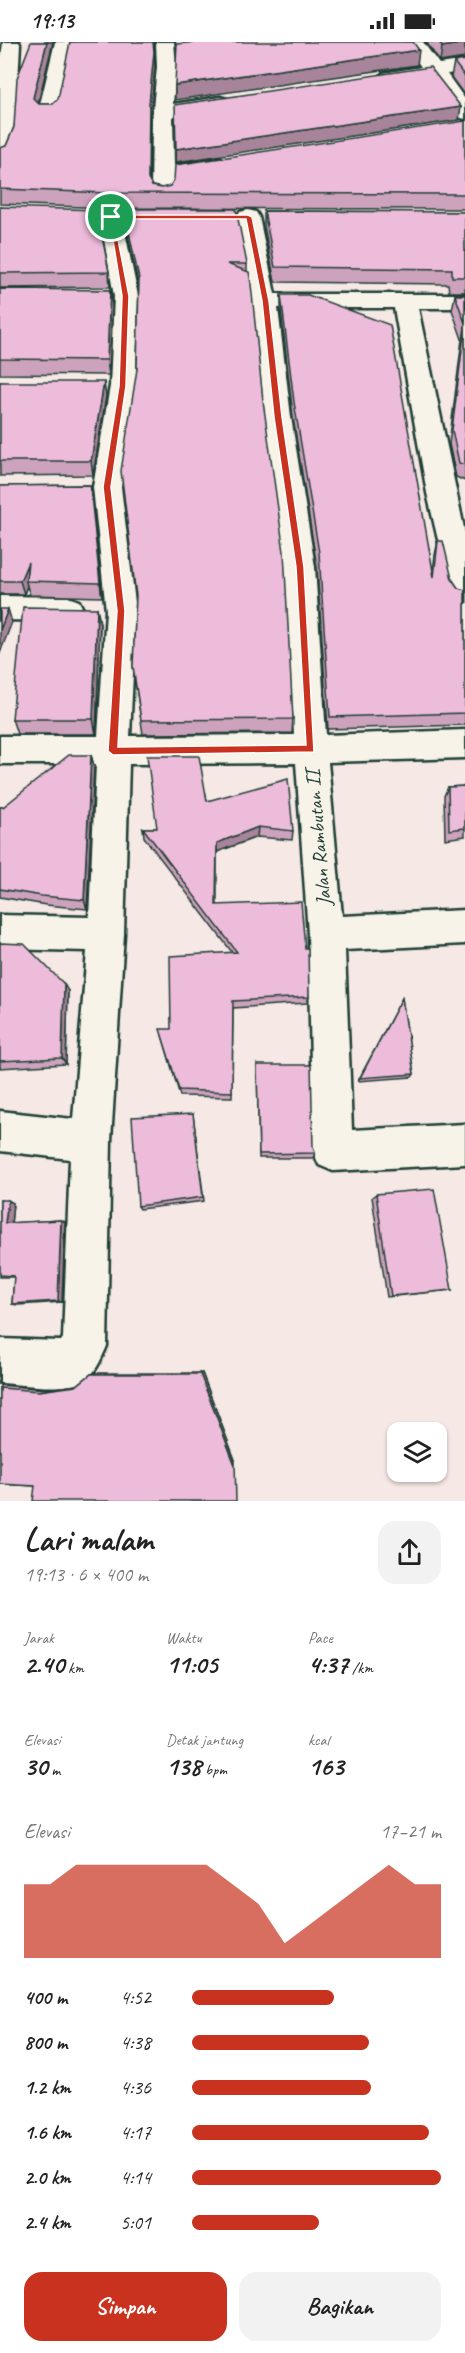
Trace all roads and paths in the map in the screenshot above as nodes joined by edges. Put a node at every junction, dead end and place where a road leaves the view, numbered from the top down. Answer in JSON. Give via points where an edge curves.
{"nodes":[{"id":1,"x":64,"y":42,"type":"edge"},
{"id":2,"x":414,"y":42,"type":"edge"},
{"id":3,"x":33,"y":43,"type":"edge"},
{"id":4,"x":6,"y":44,"type":"edge"},
{"id":5,"x":170,"y":49,"type":"edge"},
{"id":6,"x":465,"y":66,"type":"edge"},
{"id":7,"x":436,"y":70,"type":"junction"},
{"id":8,"x":368,"y":81,"type":"edge"},
{"id":9,"x":242,"y":99,"type":"edge"},
{"id":10,"x":163,"y":111,"type":"junction"},
{"id":11,"x":48,"y":113,"type":"edge"},
{"id":12,"x":461,"y":123,"type":"edge"},
{"id":13,"x":0,"y":156,"type":"edge"},
{"id":14,"x":234,"y":162,"type":"edge"},
{"id":15,"x":164,"y":173,"type":"junction"},
{"id":16,"x":111,"y":216,"type":"dead end"},
{"id":17,"x":159,"y":217,"type":"edge"},
{"id":18,"x":249,"y":217,"type":"dead end"},
{"id":19,"x":404,"y":300,"type":"junction"},
{"id":20,"x":265,"y":301,"type":"junction"},
{"id":21,"x":465,"y":301,"type":"edge"},
{"id":22,"x":465,"y":591,"type":"edge"},
{"id":23,"x":0,"y":608,"type":"edge"},
{"id":24,"x":121,"y":611,"type":"junction"},
{"id":25,"x":465,"y":744,"type":"edge"},
{"id":26,"x":311,"y":749,"type":"junction"},
{"id":27,"x":0,"y":750,"type":"edge"},
{"id":28,"x":113,"y":751,"type":"junction"},
{"id":29,"x":465,"y":927,"type":"edge"},
{"id":30,"x":0,"y":932,"type":"edge"},
{"id":31,"x":106,"y":934,"type":"junction"},
{"id":32,"x":326,"y":934,"type":"junction"},
{"id":33,"x":0,"y":1131,"type":"edge"},
{"id":34,"x":91,"y":1141,"type":"junction"},
{"id":35,"x":465,"y":1144,"type":"edge"},
{"id":36,"x":0,"y":1361,"type":"edge"}],
"edges":[{"from":1,"to":11,"type":"street"},
{"from":2,"to":7,"type":"street"},
{"from":3,"to":4,"type":"street"},
{"from":4,"to":13,"type":"street","via":[[5,141]]},
{"from":5,"to":10,"type":"street"},
{"from":6,"to":7,"type":"street"},
{"from":7,"to":8,"type":"street"},
{"from":7,"to":12,"type":"street"},
{"from":9,"to":10,"type":"street"},
{"from":10,"to":15,"type":"street"},
{"from":14,"to":15,"type":"street"},
{"from":15,"to":17,"type":"street"},
{"from":16,"to":24,"type":"street","via":[[111,385],[95,487]]},
{"from":18,"to":20,"type":"street","name":"Jalan Rambutan II"},
{"from":19,"to":20,"type":"street"},
{"from":19,"to":21,"type":"street"},
{"from":19,"to":22,"type":"street","via":[[441,494]]},
{"from":20,"to":26,"type":"street","name":"Jalan Rambutan II","via":[[300,567]]},
{"from":23,"to":24,"type":"street"},
{"from":24,"to":28,"type":"street"},
{"from":25,"to":26,"type":"street"},
{"from":26,"to":28,"type":"street"},
{"from":26,"to":32,"type":"street","name":"Jalan Rambutan II"},
{"from":27,"to":28,"type":"street"},
{"from":28,"to":31,"type":"street"},
{"from":29,"to":32,"type":"street"},
{"from":30,"to":31,"type":"street"},
{"from":31,"to":34,"type":"street"},
{"from":32,"to":35,"type":"street","name":"Jalan Rambutan II","via":[[333,1151]]},
{"from":33,"to":34,"type":"street"},
{"from":34,"to":36,"type":"street","via":[[85,1346],[71,1364]]}]}
